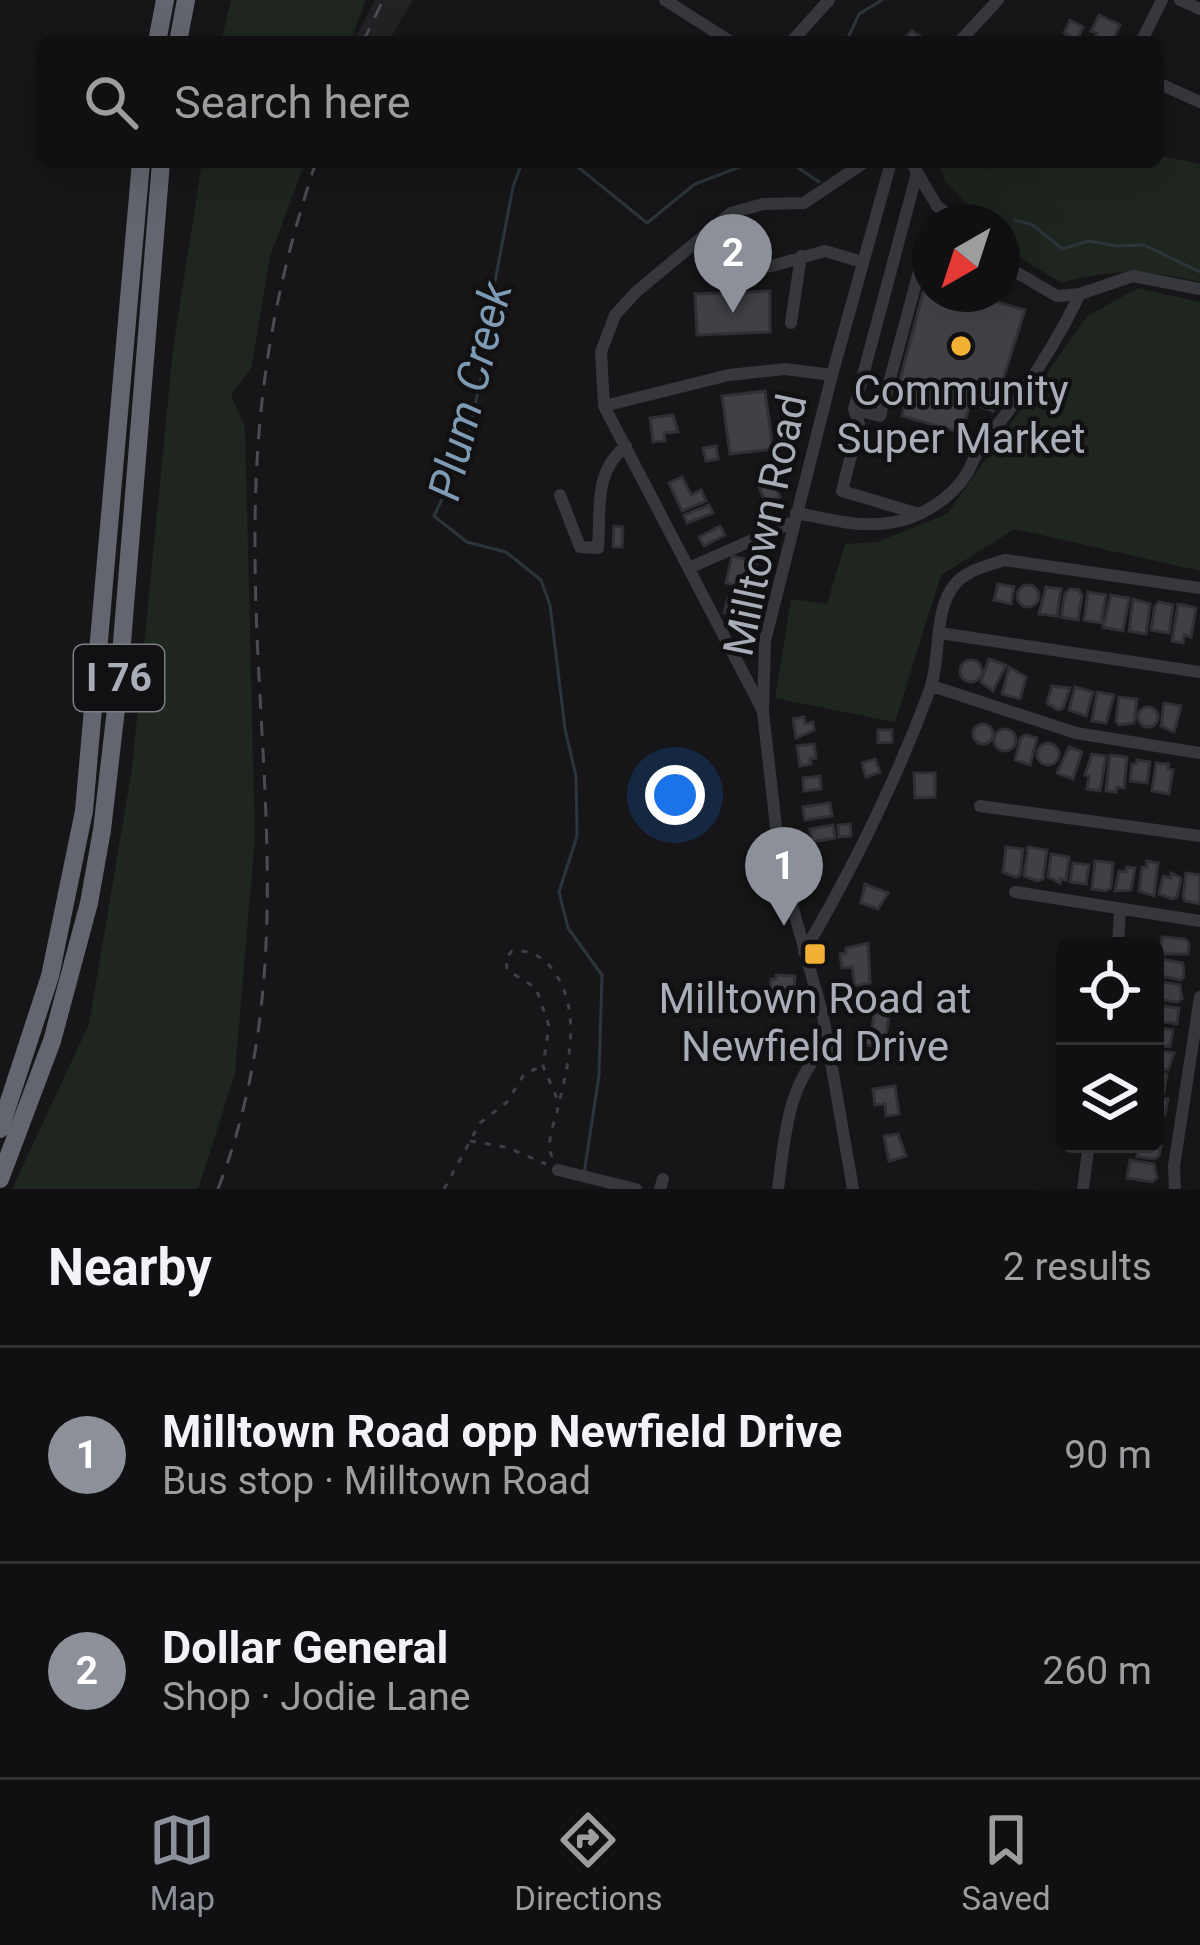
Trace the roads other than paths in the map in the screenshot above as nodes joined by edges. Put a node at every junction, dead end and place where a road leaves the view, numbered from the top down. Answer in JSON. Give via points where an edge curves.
{"nodes":[{"id":1,"x":165,"y":0,"type":"edge"},
{"id":2,"x":186,"y":0,"type":"edge"},
{"id":3,"x":665,"y":0,"type":"edge"},
{"id":4,"x":696,"y":0,"type":"edge"},
{"id":5,"x":830,"y":0,"type":"edge"},
{"id":6,"x":998,"y":0,"type":"edge"},
{"id":7,"x":1162,"y":0,"type":"edge"},
{"id":8,"x":1180,"y":0,"type":"edge"},
{"id":9,"x":1200,"y":10,"type":"edge"},
{"id":10,"x":687,"y":13,"type":"junction"},
{"id":11,"x":158,"y":36,"type":"edge"},
{"id":12,"x":179,"y":36,"type":"edge"},
{"id":13,"x":722,"y":36,"type":"edge"},
{"id":14,"x":797,"y":36,"type":"edge"},
{"id":15,"x":965,"y":36,"type":"edge"},
{"id":16,"x":1144,"y":36,"type":"edge"},
{"id":17,"x":1164,"y":86,"type":"edge"},
{"id":18,"x":1200,"y":102,"type":"edge"},
{"id":19,"x":140,"y":168,"type":"edge"},
{"id":20,"x":161,"y":168,"type":"edge"},
{"id":21,"x":856,"y":168,"type":"edge"},
{"id":22,"x":889,"y":168,"type":"edge"},
{"id":23,"x":914,"y":168,"type":"edge"},
{"id":24,"x":936,"y":204,"type":"edge"},
{"id":25,"x":801,"y":256,"type":"junction"},
{"id":26,"x":861,"y":268,"type":"junction"},
{"id":27,"x":707,"y":272,"type":"dead end"},
{"id":28,"x":1020,"y":274,"type":"edge"},
{"id":29,"x":886,"y":281,"type":"junction"},
{"id":30,"x":1200,"y":290,"type":"edge"},
{"id":31,"x":1080,"y":294,"type":"junction"},
{"id":32,"x":912,"y":298,"type":"edge"},
{"id":33,"x":791,"y":323,"type":"dead end"},
{"id":34,"x":832,"y":375,"type":"junction"},
{"id":35,"x":604,"y":406,"type":"junction"},
{"id":36,"x":854,"y":409,"type":"junction"},
{"id":37,"x":626,"y":446,"type":"junction"},
{"id":38,"x":560,"y":495,"type":"dead end"},
{"id":39,"x":919,"y":514,"type":"junction"},
{"id":40,"x":794,"y":518,"type":"junction"},
{"id":41,"x":689,"y":568,"type":"junction"},
{"id":42,"x":1200,"y":588,"type":"edge"},
{"id":43,"x":940,"y":633,"type":"junction"},
{"id":44,"x":1200,"y":672,"type":"edge"},
{"id":45,"x":932,"y":686,"type":"junction"},
{"id":46,"x":763,"y":712,"type":"junction"},
{"id":47,"x":1200,"y":753,"type":"edge"},
{"id":48,"x":980,"y":806,"type":"dead end"},
{"id":49,"x":1200,"y":836,"type":"edge"},
{"id":50,"x":1015,"y":892,"type":"dead end"},
{"id":51,"x":1120,"y":908,"type":"junction"},
{"id":52,"x":1200,"y":921,"type":"edge"},
{"id":53,"x":1118,"y":937,"type":"edge"},
{"id":54,"x":804,"y":952,"type":"junction"},
{"id":55,"x":1200,"y":1001,"type":"edge"},
{"id":56,"x":828,"y":1045,"type":"junction"},
{"id":57,"x":0,"y":1129,"type":"edge"},
{"id":58,"x":1088,"y":1153,"type":"edge"},
{"id":59,"x":558,"y":1170,"type":"road end"},
{"id":60,"x":0,"y":1179,"type":"edge"},
{"id":61,"x":636,"y":1189,"type":"edge"},
{"id":62,"x":778,"y":1189,"type":"edge"},
{"id":63,"x":853,"y":1189,"type":"edge"},
{"id":64,"x":1083,"y":1189,"type":"edge"},
{"id":65,"x":1175,"y":1189,"type":"edge"}],
"edges":[{"from":1,"to":11,"type":"highway"},
{"from":2,"to":12,"type":"highway"},
{"from":3,"to":10,"type":"street"},
{"from":4,"to":10,"type":"street"},
{"from":5,"to":14,"type":"street"},
{"from":6,"to":15,"type":"street"},
{"from":7,"to":16,"type":"street"},
{"from":8,"to":9,"type":"street"},
{"from":10,"to":13,"type":"street"},
{"from":17,"to":18,"type":"street"},
{"from":19,"to":57,"type":"highway","number":"I 76","via":[[86,794],[50,976]]},
{"from":20,"to":60,"type":"highway","number":"I 76","via":[[102,830],[52,1042]]},
{"from":21,"to":35,"type":"street","via":[[804,203],[731,213],[636,292],[615,315],[602,352]]},
{"from":22,"to":26,"type":"street","name":"Milltown Road"},
{"from":23,"to":24,"type":"street"},
{"from":23,"to":29,"type":"street"},
{"from":25,"to":26,"type":"street","via":[[825,251]]},
{"from":25,"to":27,"type":"street"},
{"from":25,"to":33,"type":"street"},
{"from":26,"to":29,"type":"street"},
{"from":26,"to":34,"type":"street","name":"Milltown Road"},
{"from":28,"to":31,"type":"street","via":[[1057,296]]},
{"from":29,"to":36,"type":"street"},
{"from":30,"to":31,"type":"street","via":[[1133,276]]},
{"from":31,"to":39,"type":"street","via":[[965,477]]},
{"from":32,"to":36,"type":"street","via":[[880,416]]},
{"from":34,"to":35,"type":"street","via":[[730,375]]},
{"from":34,"to":40,"type":"street","name":"Milltown Road"},
{"from":35,"to":37,"type":"street"},
{"from":36,"to":39,"type":"street","via":[[859,424],[842,490]]},
{"from":37,"to":38,"type":"street","via":[[604,469],[598,548],[580,547]]},
{"from":37,"to":41,"type":"street"},
{"from":39,"to":40,"type":"street","via":[[890,524]]},
{"from":40,"to":41,"type":"street"},
{"from":40,"to":46,"type":"street","name":"Milltown Road","via":[[765,641]]},
{"from":41,"to":46,"type":"street"},
{"from":42,"to":43,"type":"street","via":[[1005,560],[956,583]]},
{"from":43,"to":44,"type":"street"},
{"from":43,"to":45,"type":"street"},
{"from":45,"to":47,"type":"street","via":[[1076,733]]},
{"from":45,"to":54,"type":"street","via":[[859,858]]},
{"from":46,"to":54,"type":"street","name":"Milltown Road","via":[[780,862]]},
{"from":48,"to":49,"type":"street"},
{"from":50,"to":51,"type":"street"},
{"from":51,"to":52,"type":"street"},
{"from":51,"to":53,"type":"street"},
{"from":54,"to":56,"type":"street","name":"Milltown Road"},
{"from":55,"to":65,"type":"street"},
{"from":56,"to":62,"type":"street","via":[[795,1091]]},
{"from":56,"to":63,"type":"street","name":"Milltown Road"},
{"from":58,"to":64,"type":"street"},
{"from":59,"to":61,"type":"street"}]}
